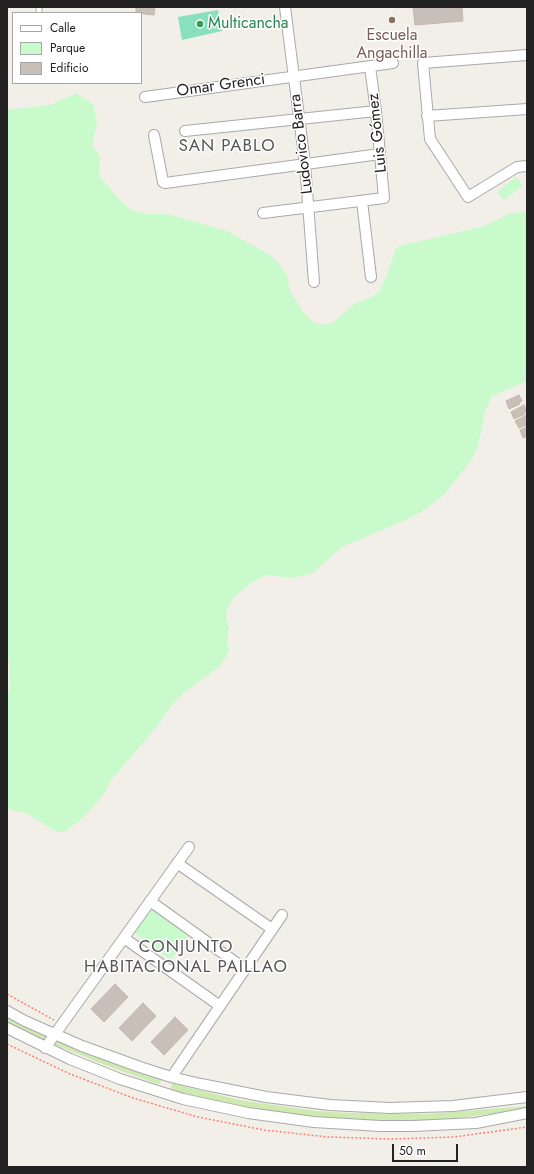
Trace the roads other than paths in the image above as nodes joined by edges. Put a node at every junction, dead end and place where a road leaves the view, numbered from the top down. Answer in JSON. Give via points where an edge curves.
{"nodes":[{"id":1,"x":285,"y":7,"type":"edge"},
{"id":2,"x":527,"y":55,"type":"edge"},
{"id":3,"x":393,"y":63,"type":"dead end"},
{"id":4,"x":370,"y":67,"type":"junction"},
{"id":5,"x":293,"y":77,"type":"junction"},
{"id":6,"x":145,"y":96,"type":"dead end"},
{"id":7,"x":527,"y":109,"type":"edge"},
{"id":8,"x":376,"y":111,"type":"junction"},
{"id":9,"x":427,"y":116,"type":"junction"},
{"id":10,"x":300,"y":119,"type":"junction"},
{"id":11,"x":185,"y":131,"type":"dead end"},
{"id":12,"x":154,"y":135,"type":"dead end"},
{"id":13,"x":380,"y":154,"type":"junction"},
{"id":14,"x":305,"y":164,"type":"junction"},
{"id":15,"x":527,"y":166,"type":"edge"},
{"id":16,"x":362,"y":201,"type":"junction"},
{"id":17,"x":309,"y":208,"type":"junction"},
{"id":18,"x":263,"y":213,"type":"dead end"},
{"id":19,"x":372,"y":277,"type":"dead end"},
{"id":20,"x":314,"y":282,"type":"dead end"},
{"id":21,"x":189,"y":847,"type":"dead end"},
{"id":22,"x":177,"y":863,"type":"junction"},
{"id":23,"x":150,"y":901,"type":"junction"},
{"id":24,"x":282,"y":915,"type":"dead end"},
{"id":25,"x":272,"y":929,"type":"junction"},
{"id":26,"x":124,"y":938,"type":"junction"},
{"id":27,"x":245,"y":969,"type":"junction"},
{"id":28,"x":220,"y":1006,"type":"junction"},
{"id":29,"x":7,"y":1011,"type":"edge"},
{"id":30,"x":7,"y":1028,"type":"edge"},
{"id":31,"x":55,"y":1033,"type":"junction"},
{"id":32,"x":45,"y":1048,"type":"junction"},
{"id":33,"x":173,"y":1075,"type":"junction"},
{"id":34,"x":165,"y":1093,"type":"junction"},
{"id":35,"x":527,"y":1097,"type":"edge"},
{"id":36,"x":527,"y":1114,"type":"edge"}],
"edges":[{"from":1,"to":5,"type":"street","name":"Ludovico Barra"},
{"from":2,"to":9,"type":"street","via":[[423,63]]},
{"from":3,"to":4,"type":"street","name":"Omar Grenci"},
{"from":4,"to":5,"type":"street","name":"Omar Grenci"},
{"from":4,"to":8,"type":"street","name":"Luis Gómez"},
{"from":5,"to":6,"type":"street","name":"Omar Grenci"},
{"from":5,"to":10,"type":"street","name":"Ludovico Barra"},
{"from":7,"to":9,"type":"street"},
{"from":8,"to":10,"type":"street"},
{"from":8,"to":13,"type":"street","name":"Luis Gómez"},
{"from":9,"to":15,"type":"street","via":[[430,139],[468,197],[517,167]]},
{"from":10,"to":11,"type":"street"},
{"from":10,"to":14,"type":"street","name":"Ludovico Barra"},
{"from":12,"to":14,"type":"street","via":[[165,184]]},
{"from":13,"to":14,"type":"street"},
{"from":13,"to":16,"type":"street","name":"Luis Gómez","via":[[384,198]]},
{"from":14,"to":17,"type":"street","name":"Ludovico Barra"},
{"from":16,"to":17,"type":"street"},
{"from":16,"to":19,"type":"street"},
{"from":17,"to":18,"type":"street"},
{"from":17,"to":20,"type":"street","name":"Ludovico Barra"},
{"from":21,"to":22,"type":"street"},
{"from":22,"to":23,"type":"street"},
{"from":22,"to":25,"type":"street"},
{"from":23,"to":26,"type":"street"},
{"from":23,"to":27,"type":"street"},
{"from":24,"to":25,"type":"street"},
{"from":25,"to":27,"type":"street"},
{"from":26,"to":28,"type":"street"},
{"from":26,"to":31,"type":"street"},
{"from":27,"to":28,"type":"street"},
{"from":28,"to":33,"type":"street"},
{"from":29,"to":31,"type":"street"},
{"from":30,"to":32,"type":"street"},
{"from":31,"to":32,"type":"street"},
{"from":31,"to":33,"type":"street","via":[[89,1048]]},
{"from":32,"to":34,"type":"street","via":[[94,1070]]},
{"from":33,"to":34,"type":"street"},
{"from":33,"to":35,"type":"street","via":[[245,1093],[330,1105],[390,1108],[453,1106]]},
{"from":34,"to":36,"type":"street","via":[[248,1113],[347,1125],[446,1125],[476,1123]]}]}
